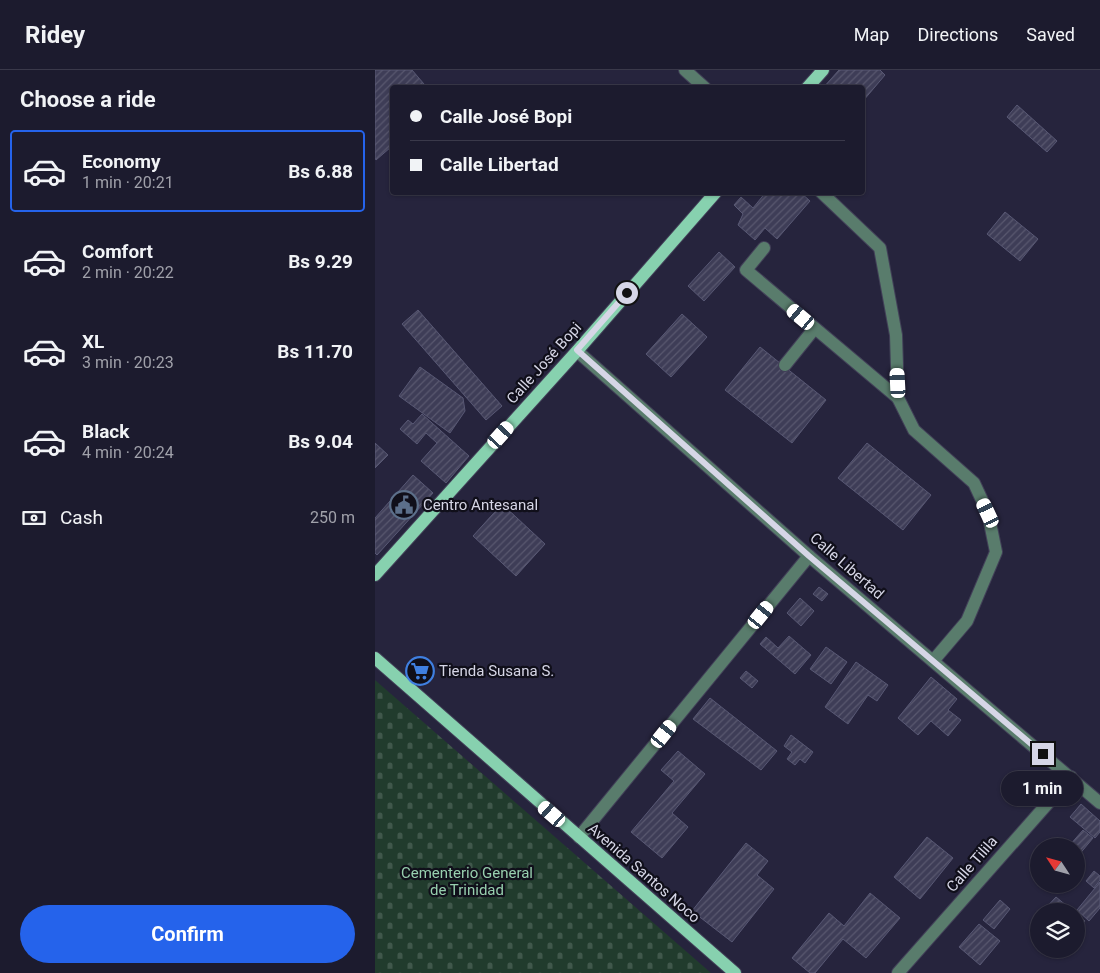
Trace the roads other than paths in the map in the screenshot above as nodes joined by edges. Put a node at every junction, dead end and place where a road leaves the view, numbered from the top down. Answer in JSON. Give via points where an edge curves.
{"nodes":[{"id":1,"x":685,"y":70,"type":"edge"},
{"id":2,"x":823,"y":70,"type":"edge"},
{"id":3,"x":702,"y":85,"type":"edge"},
{"id":4,"x":810,"y":85,"type":"edge"},
{"id":5,"x":713,"y":195,"type":"edge"},
{"id":6,"x":824,"y":195,"type":"edge"},
{"id":7,"x":765,"y":248,"type":"dead end"},
{"id":8,"x":815,"y":329,"type":"junction"},
{"id":9,"x":577,"y":350,"type":"junction"},
{"id":10,"x":785,"y":365,"type":"dead end"},
{"id":11,"x":899,"y":398,"type":"junction"},
{"id":12,"x":809,"y":556,"type":"junction"},
{"id":13,"x":375,"y":575,"type":"edge"},
{"id":14,"x":375,"y":658,"type":"edge"},
{"id":15,"x":933,"y":661,"type":"junction"},
{"id":16,"x":1071,"y":777,"type":"junction"},
{"id":17,"x":1100,"y":803,"type":"edge"},
{"id":18,"x":579,"y":838,"type":"junction"},
{"id":19,"x":735,"y":973,"type":"edge"},
{"id":20,"x":898,"y":973,"type":"edge"}],
"edges":[{"from":1,"to":3,"type":"street"},
{"from":2,"to":4,"type":"main road"},
{"from":5,"to":9,"type":"main road","name":"Calle José Bopi"},
{"from":6,"to":11,"type":"street","via":[[880,248],[895,335]]},
{"from":7,"to":8,"type":"street","via":[[746,270]]},
{"from":8,"to":10,"type":"street"},
{"from":8,"to":11,"type":"street"},
{"from":9,"to":12,"type":"street","name":"Calle Libertad"},
{"from":9,"to":13,"type":"main road","name":"Calle José Bopi"},
{"from":11,"to":15,"type":"street","via":[[914,430],[974,483],[988,513],[996,552],[967,621]]},
{"from":12,"to":15,"type":"street","name":"Calle Libertad"},
{"from":12,"to":18,"type":"street"},
{"from":14,"to":18,"type":"main road","name":"Avenida Santos Noco"},
{"from":15,"to":16,"type":"street","name":"Calle Libertad"},
{"from":16,"to":17,"type":"street","name":"Calle Libertad"},
{"from":16,"to":20,"type":"street","name":"Calle Tilila"},
{"from":18,"to":19,"type":"main road","name":"Avenida Santos Noco"}]}
